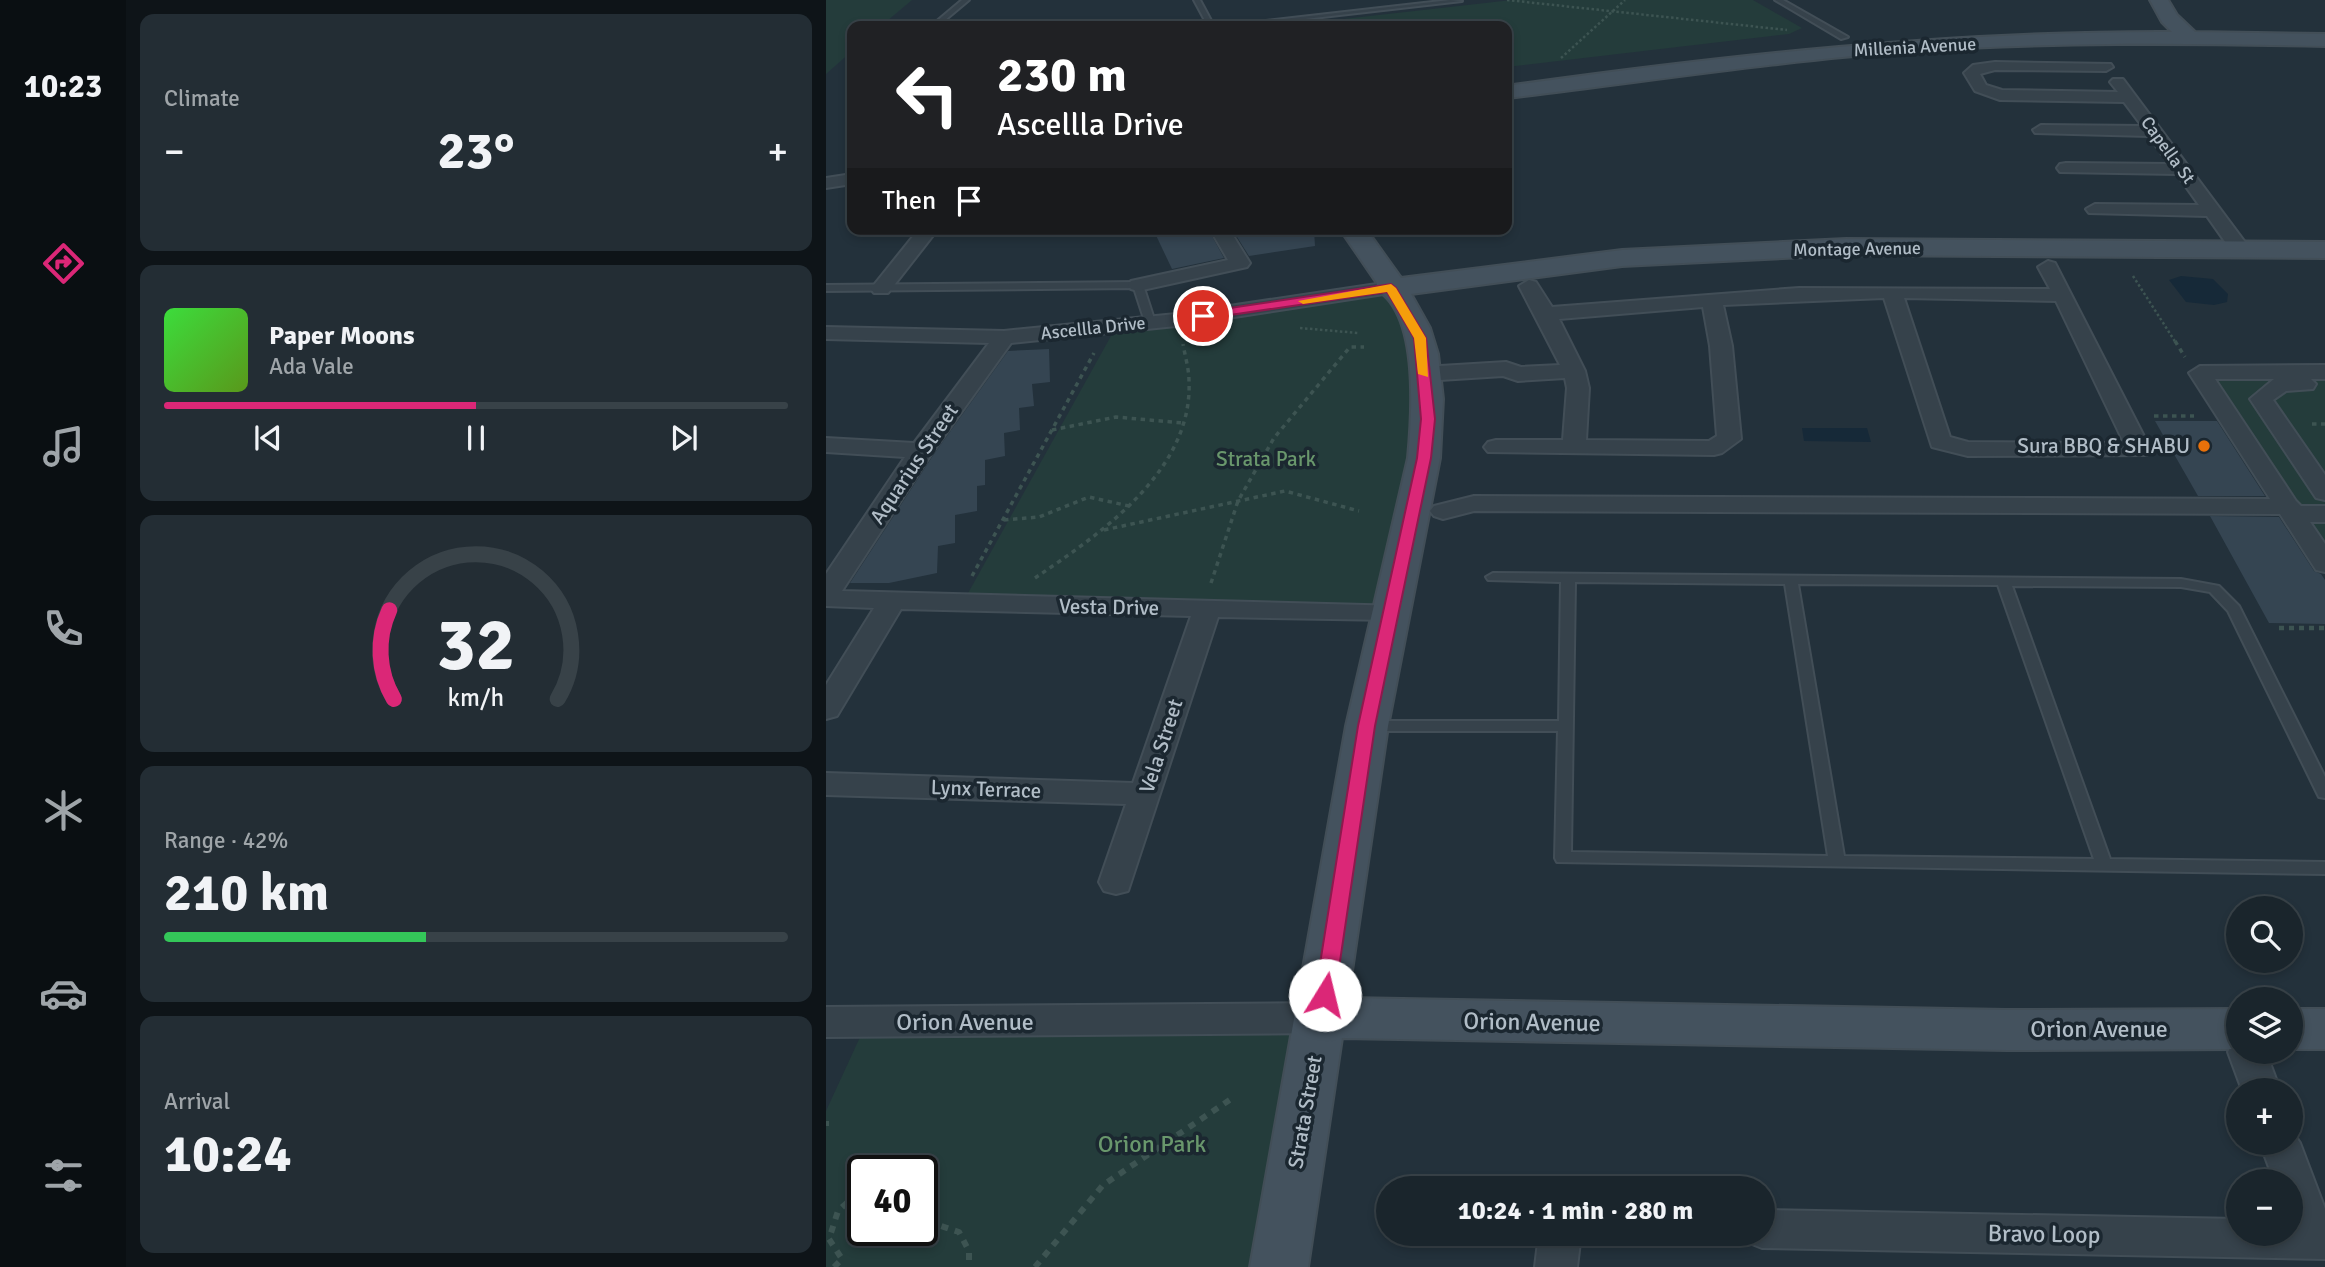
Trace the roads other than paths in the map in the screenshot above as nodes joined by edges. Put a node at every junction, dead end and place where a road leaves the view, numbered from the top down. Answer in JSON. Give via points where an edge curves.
{"nodes":[{"id":1,"x":966,"y":0,"type":"edge"},
{"id":2,"x":1197,"y":0,"type":"edge"},
{"id":3,"x":1778,"y":0,"type":"edge"},
{"id":4,"x":2159,"y":0,"type":"edge"},
{"id":5,"x":1461,"y":1,"type":"edge"},
{"id":6,"x":940,"y":21,"type":"edge"},
{"id":7,"x":1209,"y":21,"type":"edge"},
{"id":8,"x":1274,"y":21,"type":"edge"},
{"id":9,"x":2325,"y":27,"type":"edge"},
{"id":10,"x":2182,"y":31,"type":"junction"},
{"id":11,"x":2325,"y":40,"type":"edge"},
{"id":12,"x":1852,"y":44,"type":"junction"},
{"id":13,"x":2096,"y":52,"type":"dead end"},
{"id":14,"x":2106,"y":66,"type":"junction"},
{"id":15,"x":1512,"y":75,"type":"edge"},
{"id":16,"x":1512,"y":91,"type":"edge"},
{"id":17,"x":2129,"y":97,"type":"junction"},
{"id":18,"x":2041,"y":130,"type":"dead end"},
{"id":19,"x":2154,"y":131,"type":"junction"},
{"id":20,"x":847,"y":164,"type":"edge"},
{"id":21,"x":826,"y":166,"type":"edge"},
{"id":22,"x":2066,"y":168,"type":"dead end"},
{"id":23,"x":2181,"y":169,"type":"junction"},
{"id":24,"x":847,"y":180,"type":"edge"},
{"id":25,"x":826,"y":183,"type":"edge"},
{"id":26,"x":2095,"y":209,"type":"dead end"},
{"id":27,"x":2211,"y":211,"type":"junction"},
{"id":28,"x":924,"y":235,"type":"edge"},
{"id":29,"x":1223,"y":235,"type":"edge"},
{"id":30,"x":1357,"y":235,"type":"edge"},
{"id":31,"x":2240,"y":249,"type":"junction"},
{"id":32,"x":2325,"y":250,"type":"edge"},
{"id":33,"x":2049,"y":267,"type":"dead end"},
{"id":34,"x":1138,"y":285,"type":"junction"},
{"id":35,"x":1529,"y":286,"type":"dead end"},
{"id":36,"x":826,"y":288,"type":"edge"},
{"id":37,"x":1391,"y":288,"type":"junction"},
{"id":38,"x":881,"y":289,"type":"junction"},
{"id":39,"x":1892,"y":293,"type":"junction"},
{"id":40,"x":2063,"y":295,"type":"junction"},
{"id":41,"x":1712,"y":300,"type":"junction"},
{"id":42,"x":1546,"y":314,"type":"junction"},
{"id":43,"x":1150,"y":322,"type":"junction"},
{"id":44,"x":826,"y":333,"type":"edge"},
{"id":45,"x":1004,"y":337,"type":"junction"},
{"id":46,"x":1574,"y":371,"type":"junction"},
{"id":47,"x":2324,"y":377,"type":"edge"},
{"id":48,"x":1424,"y":379,"type":"junction"},
{"id":49,"x":826,"y":445,"type":"edge"},
{"id":50,"x":1496,"y":447,"type":"dead end"},
{"id":51,"x":1574,"y":447,"type":"junction"},
{"id":52,"x":921,"y":451,"type":"junction"},
{"id":53,"x":2325,"y":494,"type":"edge"},
{"id":54,"x":2291,"y":510,"type":"junction"},
{"id":55,"x":1443,"y":511,"type":"dead end"},
{"id":56,"x":2325,"y":514,"type":"edge"},
{"id":57,"x":2325,"y":564,"type":"edge"},
{"id":58,"x":1493,"y":577,"type":"dead end"},
{"id":59,"x":1568,"y":577,"type":"junction"},
{"id":60,"x":1791,"y":580,"type":"junction"},
{"id":61,"x":2004,"y":582,"type":"junction"},
{"id":62,"x":826,"y":596,"type":"edge"},
{"id":63,"x":1207,"y":600,"type":"junction"},
{"id":64,"x":892,"y":602,"type":"junction"},
{"id":65,"x":1393,"y":612,"type":"junction"},
{"id":66,"x":826,"y":709,"type":"edge"},
{"id":67,"x":1367,"y":726,"type":"junction"},
{"id":68,"x":1566,"y":726,"type":"junction"},
{"id":69,"x":826,"y":784,"type":"edge"},
{"id":70,"x":2325,"y":793,"type":"edge"},
{"id":71,"x":1145,"y":794,"type":"junction"},
{"id":72,"x":1838,"y":862,"type":"junction"},
{"id":73,"x":2104,"y":865,"type":"junction"},
{"id":74,"x":2325,"y":868,"type":"edge"},
{"id":75,"x":1116,"y":882,"type":"dead end"},
{"id":76,"x":1321,"y":1018,"type":"junction"},
{"id":77,"x":826,"y":1022,"type":"edge"},
{"id":78,"x":2226,"y":1029,"type":"edge"},
{"id":79,"x":2303,"y":1029,"type":"edge"},
{"id":80,"x":2325,"y":1029,"type":"edge"},
{"id":81,"x":2285,"y":1155,"type":"edge"},
{"id":82,"x":1775,"y":1229,"type":"edge"},
{"id":83,"x":2320,"y":1240,"type":"edge"},
{"id":84,"x":1559,"y":1246,"type":"edge"},
{"id":85,"x":1279,"y":1267,"type":"edge"},
{"id":86,"x":1556,"y":1267,"type":"edge"}],
"edges":[{"from":1,"to":6,"type":"lane"},
{"from":2,"to":7,"type":"lane"},
{"from":3,"to":12,"type":"lane"},
{"from":4,"to":10,"type":"street"},
{"from":5,"to":8,"type":"lane"},
{"from":9,"to":10,"type":"street","name":"Millenia Avenue"},
{"from":10,"to":11,"type":"street","name":"Millenia Avenue"},
{"from":10,"to":12,"type":"street","name":"Millenia Avenue","via":[[2047,40]]},
{"from":12,"to":15,"type":"street","name":"Millenia Avenue"},
{"from":12,"to":16,"type":"street","name":"Millenia Avenue"},
{"from":13,"to":14,"type":"street","name":"Capella St"},
{"from":14,"to":17,"type":"street","name":"Capella St"},
{"from":14,"to":17,"type":"street","via":[[1989,66],[1973,71],[1983,90],[2003,96]]},
{"from":17,"to":19,"type":"street","name":"Capella St"},
{"from":18,"to":19,"type":"street"},
{"from":19,"to":23,"type":"street","name":"Capella St"},
{"from":20,"to":21,"type":"street"},
{"from":22,"to":23,"type":"street"},
{"from":23,"to":27,"type":"street","name":"Capella St"},
{"from":24,"to":25,"type":"street"},
{"from":26,"to":27,"type":"street"},
{"from":27,"to":31,"type":"street","name":"Capella St"},
{"from":28,"to":38,"type":"street"},
{"from":29,"to":34,"type":"street","via":[[1240,263]]},
{"from":30,"to":37,"type":"street","name":"Strata Street"},
{"from":31,"to":32,"type":"street","name":"Montage Avenue"},
{"from":31,"to":37,"type":"street","name":"Montage Avenue","via":[[1846,247],[1622,258]]},
{"from":33,"to":40,"type":"street"},
{"from":34,"to":38,"type":"lane"},
{"from":34,"to":43,"type":"lane"},
{"from":35,"to":42,"type":"street"},
{"from":36,"to":38,"type":"lane"},
{"from":37,"to":43,"type":"street","name":"Ascellla Drive"},
{"from":37,"to":48,"type":"street","name":"Strata Street","via":[[1420,338]]},
{"from":39,"to":40,"type":"street"},
{"from":39,"to":40,"type":"street","via":[[1940,442],[1968,449],[2140,450]]},
{"from":39,"to":41,"type":"street","via":[[1801,293]]},
{"from":41,"to":42,"type":"street"},
{"from":41,"to":51,"type":"street","via":[[1729,439],[1714,448]]},
{"from":42,"to":46,"type":"street"},
{"from":43,"to":45,"type":"street","name":"Ascellla Drive"},
{"from":44,"to":45,"type":"street","name":"Ascellla Drive"},
{"from":45,"to":52,"type":"street","name":"Aquarius Street"},
{"from":46,"to":48,"type":"street","via":[[1518,374],[1508,380]]},
{"from":46,"to":51,"type":"street","via":[[1578,388]]},
{"from":47,"to":53,"type":"street","via":[[2281,384],[2261,399]]},
{"from":47,"to":54,"type":"street","via":[[2200,373]]},
{"from":48,"to":65,"type":"street","name":"Strata Street","via":[[1428,419],[1424,458]]},
{"from":49,"to":52,"type":"street"},
{"from":50,"to":51,"type":"street"},
{"from":52,"to":62,"type":"street","name":"Aquarius Street"},
{"from":54,"to":55,"type":"street","via":[[1474,503]]},
{"from":54,"to":56,"type":"street"},
{"from":54,"to":57,"type":"street"},
{"from":58,"to":59,"type":"lane"},
{"from":59,"to":60,"type":"lane"},
{"from":59,"to":68,"type":"lane"},
{"from":60,"to":61,"type":"lane"},
{"from":60,"to":72,"type":"lane"},
{"from":61,"to":70,"type":"lane","via":[[2181,583],[2214,589],[2234,609]]},
{"from":61,"to":73,"type":"lane"},
{"from":62,"to":64,"type":"street","name":"Vesta Drive"},
{"from":63,"to":64,"type":"street","name":"Vesta Drive"},
{"from":63,"to":65,"type":"street","name":"Vesta Drive"},
{"from":63,"to":71,"type":"street","name":"Vela Street"},
{"from":64,"to":66,"type":"street"},
{"from":65,"to":67,"type":"street","name":"Strata Street"},
{"from":67,"to":68,"type":"lane"},
{"from":67,"to":76,"type":"street","name":"Strata Street"},
{"from":68,"to":72,"type":"lane","via":[[1563,858]]},
{"from":69,"to":71,"type":"street","name":"Lynx Terrace"},
{"from":71,"to":75,"type":"street","name":"Vela Street"},
{"from":72,"to":73,"type":"lane"},
{"from":73,"to":74,"type":"lane"},
{"from":76,"to":77,"type":"street","name":"Orion Avenue"},
{"from":76,"to":78,"type":"street","name":"Orion Avenue","via":[[2006,1030]]},
{"from":76,"to":85,"type":"street","name":"Strata Street"},
{"from":79,"to":80,"type":"street"},
{"from":81,"to":83,"type":"street"},
{"from":82,"to":83,"type":"street","name":"Bravo Loop"},
{"from":84,"to":86,"type":"street"}]}
